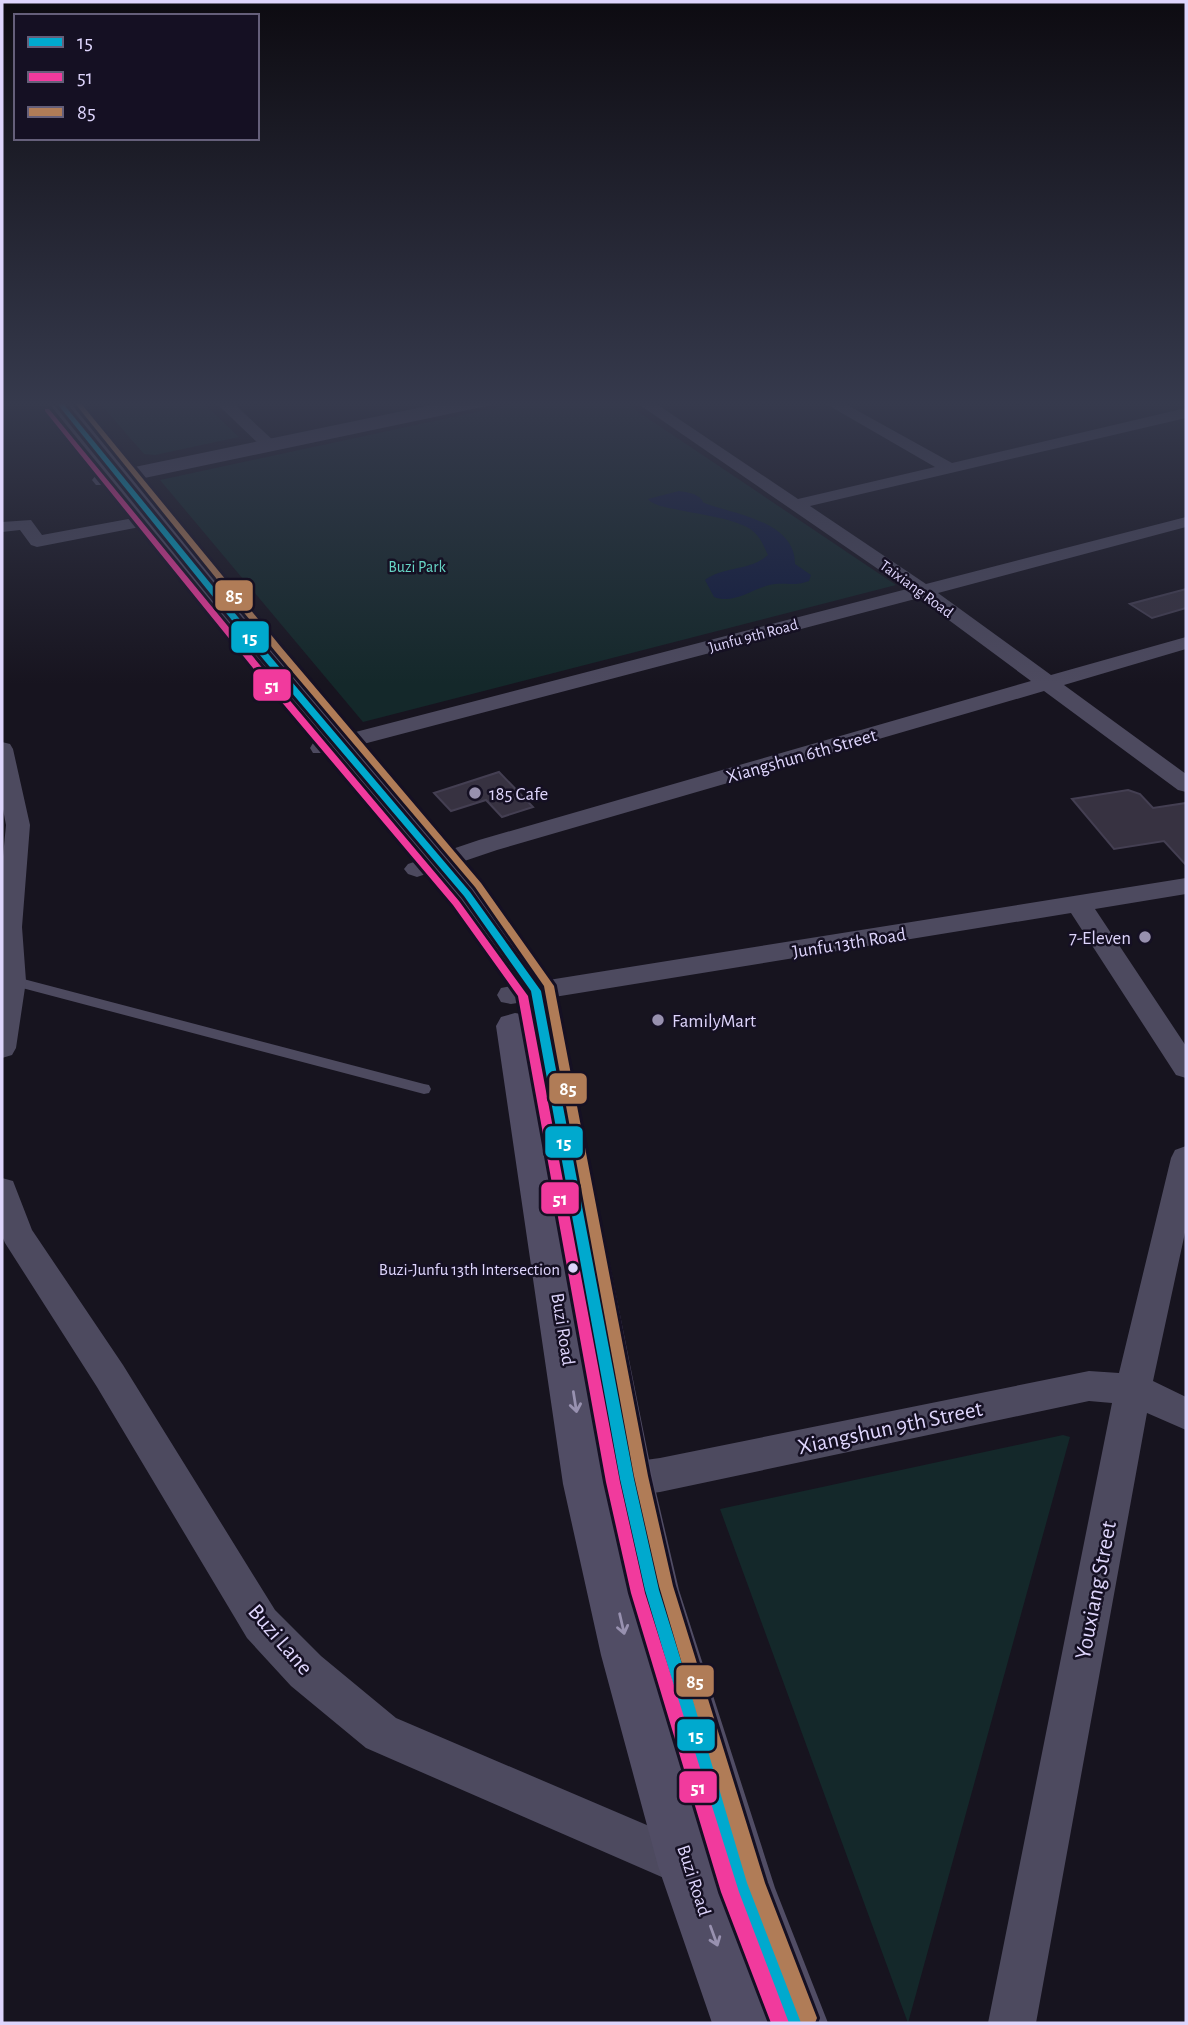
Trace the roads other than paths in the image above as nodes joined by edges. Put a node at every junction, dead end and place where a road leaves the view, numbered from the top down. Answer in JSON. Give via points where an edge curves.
{"nodes":[{"id":1,"x":122,"y":496,"type":"edge"},
{"id":2,"x":125,"y":496,"type":"edge"},
{"id":3,"x":784,"y":496,"type":"edge"},
{"id":4,"x":832,"y":496,"type":"edge"},
{"id":5,"x":797,"y":504,"type":"junction"},
{"id":6,"x":139,"y":522,"type":"junction"},
{"id":7,"x":1186,"y":522,"type":"edge"},
{"id":8,"x":2,"y":527,"type":"edge"},
{"id":9,"x":923,"y":591,"type":"junction"},
{"id":10,"x":1186,"y":643,"type":"edge"},
{"id":11,"x":1049,"y":684,"type":"junction"},
{"id":12,"x":329,"y":745,"type":"junction"},
{"id":13,"x":2,"y":748,"type":"edge"},
{"id":14,"x":1183,"y":779,"type":"edge"},
{"id":15,"x":428,"y":865,"type":"junction"},
{"id":16,"x":1186,"y":886,"type":"edge"},
{"id":17,"x":1079,"y":905,"type":"junction"},
{"id":18,"x":12,"y":981,"type":"junction"},
{"id":19,"x":524,"y":993,"type":"junction"},
{"id":20,"x":2,"y":1048,"type":"edge"},
{"id":21,"x":1186,"y":1068,"type":"edge"},
{"id":22,"x":424,"y":1089,"type":"dead end"},
{"id":23,"x":1186,"y":1158,"type":"edge"},
{"id":24,"x":2,"y":1190,"type":"edge"},
{"id":25,"x":1133,"y":1389,"type":"junction"},
{"id":26,"x":1186,"y":1413,"type":"edge"},
{"id":27,"x":608,"y":1482,"type":"junction"},
{"id":28,"x":689,"y":1866,"type":"junction"},
{"id":29,"x":743,"y":1888,"type":"junction"},
{"id":30,"x":745,"y":2023,"type":"edge"},
{"id":31,"x":795,"y":2023,"type":"edge"},
{"id":32,"x":1012,"y":2023,"type":"edge"}],
"edges":[{"from":1,"to":6,"type":"main road","name":"Buzi Road"},
{"from":2,"to":12,"type":"main road","name":"Buzi Road"},
{"from":3,"to":5,"type":"street","name":"Taixiang Road"},
{"from":4,"to":5,"type":"street"},
{"from":5,"to":9,"type":"street","name":"Taixiang Road"},
{"from":6,"to":8,"type":"street","via":[[37,541],[25,524]]},
{"from":6,"to":12,"type":"main road","name":"Buzi Road"},
{"from":7,"to":9,"type":"street","name":"Junfu 9th Road"},
{"from":9,"to":11,"type":"street","name":"Taixiang Road"},
{"from":9,"to":12,"type":"street","name":"Junfu 9th Road"},
{"from":10,"to":11,"type":"street","name":"Xiangshun 6th Street"},
{"from":11,"to":14,"type":"street","name":"Taixiang Road"},
{"from":11,"to":15,"type":"street","name":"Xiangshun 6th Street"},
{"from":12,"to":15,"type":"main road","name":"Buzi Road"},
{"from":13,"to":18,"type":"street","via":[[18,825],[9,927]]},
{"from":15,"to":19,"type":"main road","name":"Buzi Road","via":[[487,954]]},
{"from":16,"to":17,"type":"street","name":"Junfu 13th Road"},
{"from":17,"to":19,"type":"street","name":"Junfu 13th Road"},
{"from":17,"to":21,"type":"street"},
{"from":18,"to":20,"type":"street"},
{"from":18,"to":22,"type":"lane"},
{"from":19,"to":27,"type":"main road","name":"Buzi Road"},
{"from":23,"to":25,"type":"street","name":"Youxiang Street"},
{"from":24,"to":28,"type":"street","name":"Buzi Lane","via":[[17,1234],[110,1376],[261,1624],[306,1671],[381,1733]]},
{"from":25,"to":26,"type":"street","name":"Xiangshun 9th Street"},
{"from":25,"to":27,"type":"street","name":"Xiangshun 9th Street","via":[[1089,1386]]},
{"from":25,"to":32,"type":"street","name":"Youxiang Street"},
{"from":27,"to":28,"type":"main road","name":"Buzi Road","one_way":true,"via":[[629,1656]]},
{"from":27,"to":29,"type":"main road","name":"Buzi Road","via":[[652,1590]]},
{"from":28,"to":29,"type":"street","name":"Buzi Lane"},
{"from":28,"to":30,"type":"main road","name":"Buzi Road","one_way":true},
{"from":29,"to":31,"type":"main road","name":"Buzi Road"}]}
